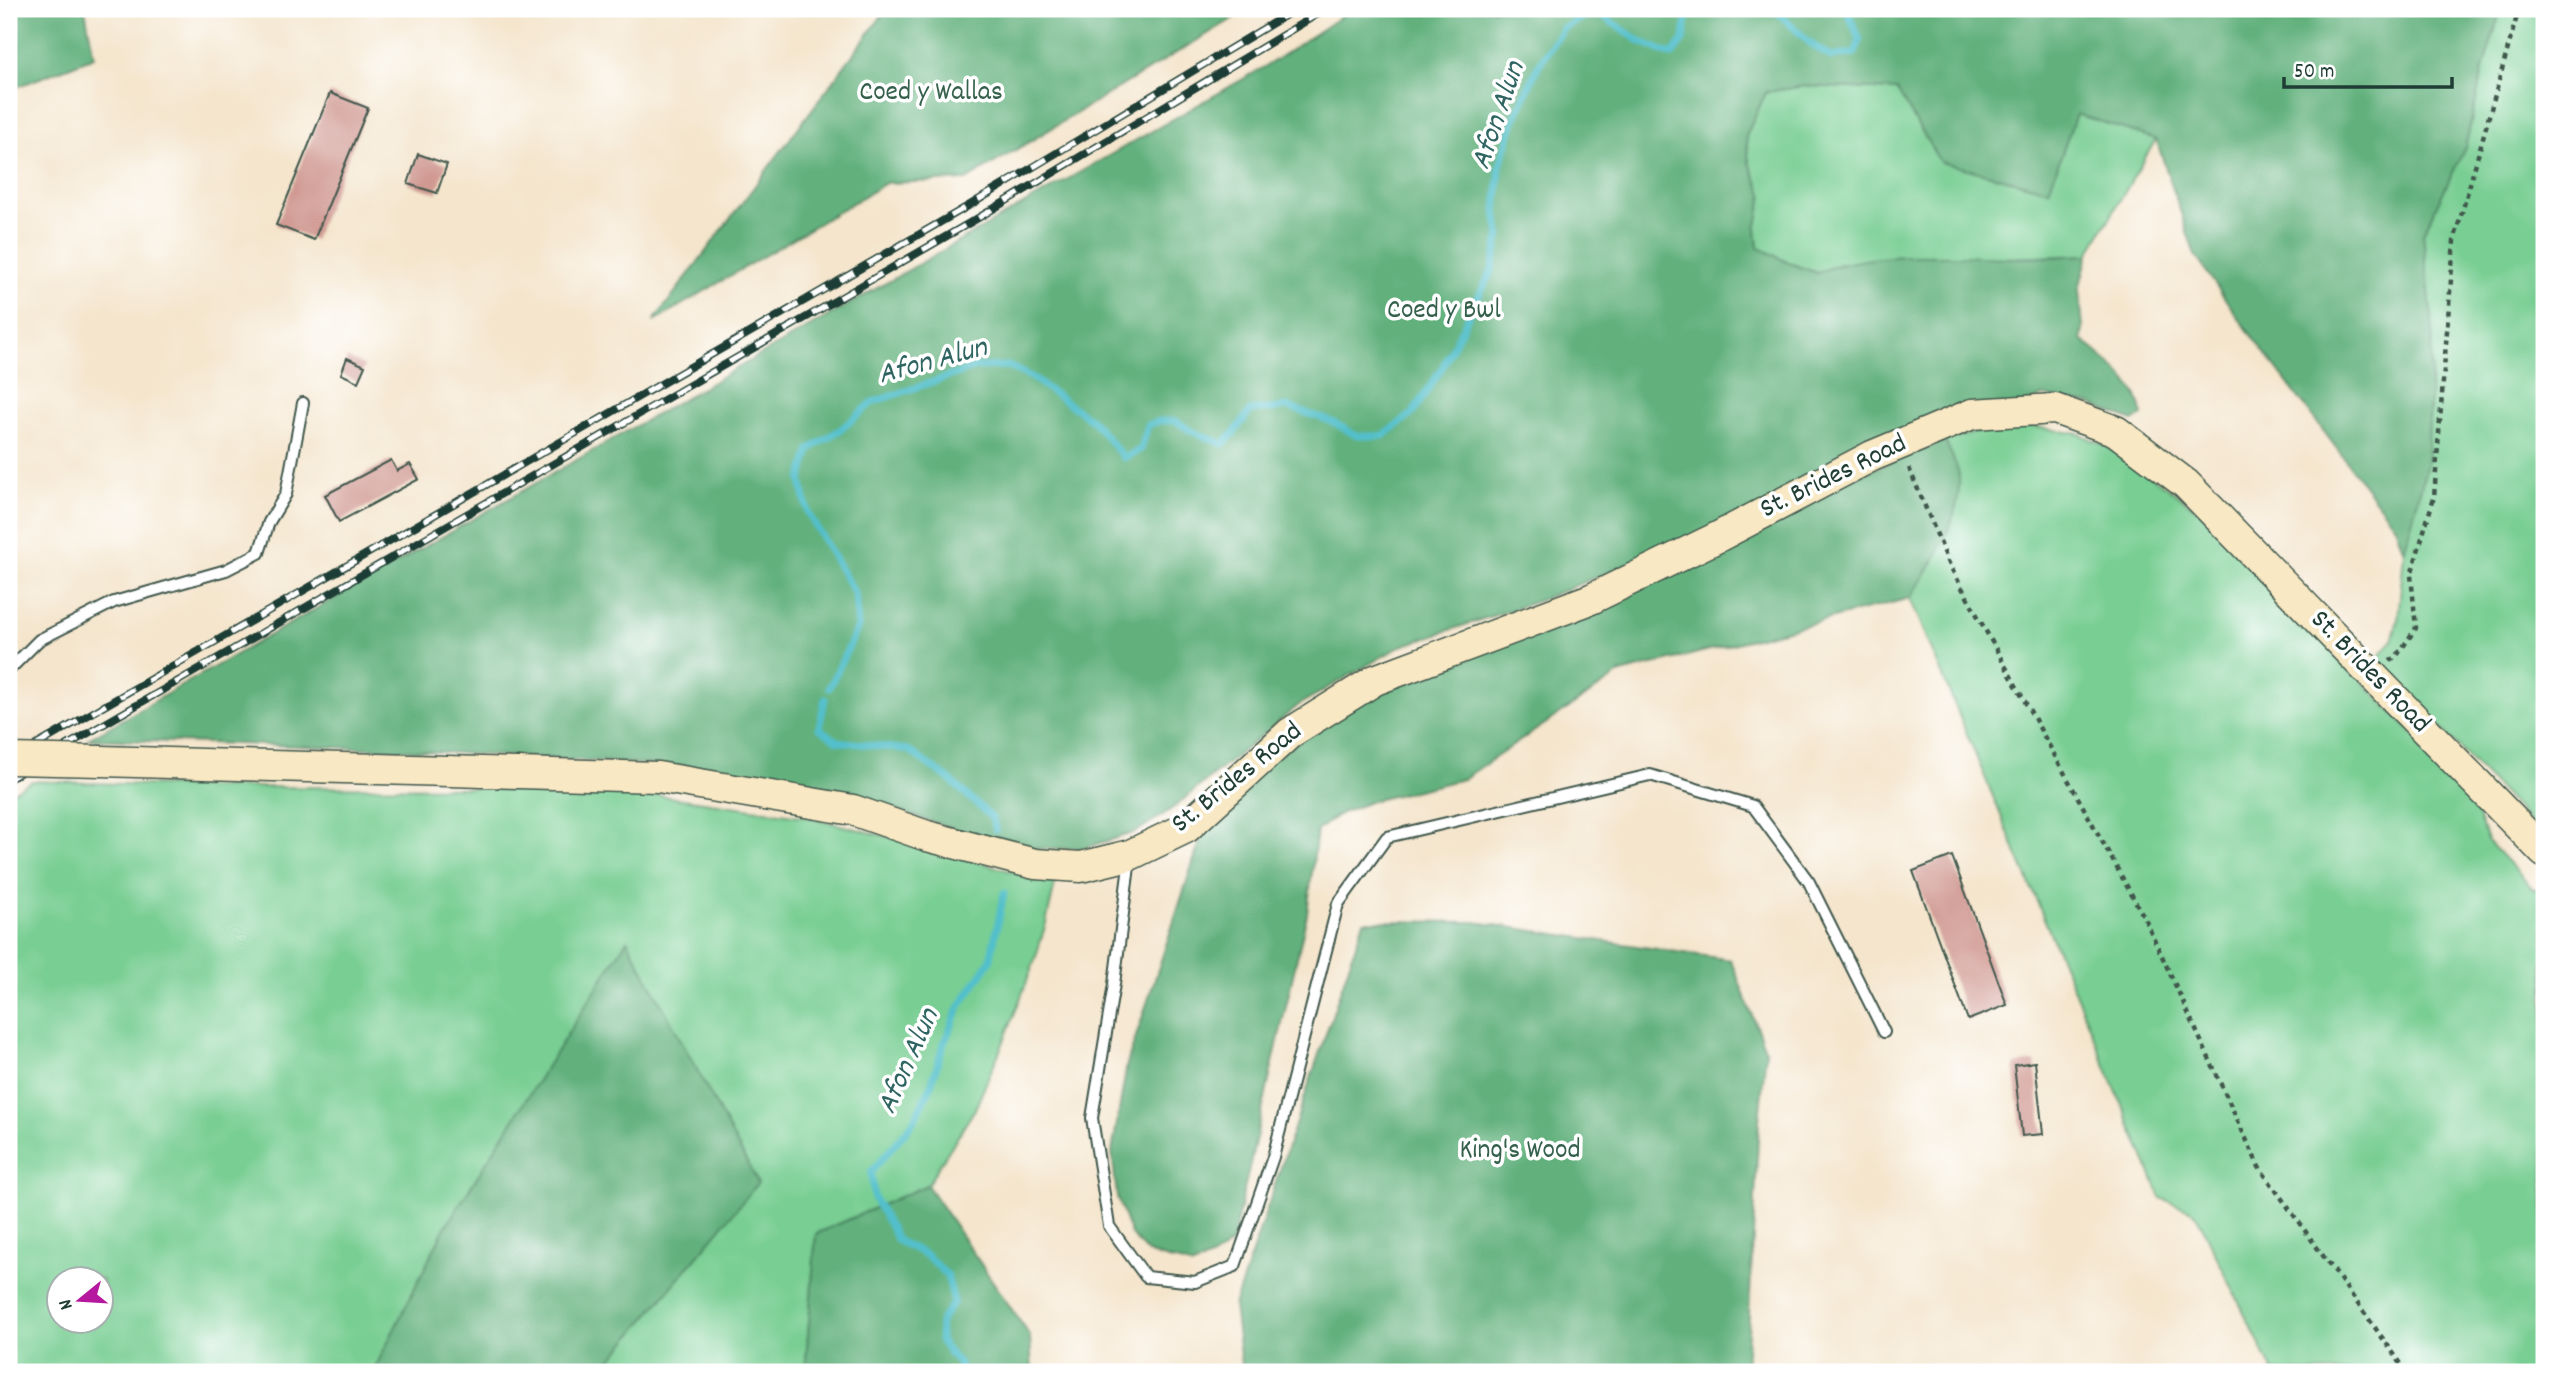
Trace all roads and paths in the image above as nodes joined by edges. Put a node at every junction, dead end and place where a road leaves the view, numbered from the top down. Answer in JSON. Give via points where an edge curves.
{"nodes":[{"id":1,"x":2519,"y":9,"type":"edge"},
{"id":2,"x":303,"y":403,"type":"dead end"},
{"id":3,"x":1899,"y":444,"type":"junction"},
{"id":4,"x":9,"y":670,"type":"edge"},
{"id":5,"x":2371,"y":675,"type":"junction"},
{"id":6,"x":9,"y":758,"type":"edge"},
{"id":7,"x":2544,"y":852,"type":"edge"},
{"id":8,"x":1130,"y":855,"type":"junction"},
{"id":9,"x":1884,"y":1032,"type":"dead end"},
{"id":10,"x":2407,"y":1372,"type":"edge"}],
"edges":[{"from":1,"to":5,"type":"path","via":[[2454,241],[2434,497],[2411,575],[2416,628],[2396,657]]},
{"from":2,"to":4,"type":"lane","via":[[286,494],[269,522],[259,553],[226,570],[114,602],[40,640]]},
{"from":3,"to":5,"type":"main road","name":"St. Brides Road","via":[[1972,414],[2055,409],[2116,431],[2186,484]]},
{"from":3,"to":8,"type":"main road","name":"St. Brides Road","via":[[1591,600],[1376,680],[1290,733],[1186,828]]},
{"from":3,"to":10,"type":"path","via":[[1950,566],[2144,916],[2259,1167]]},
{"from":5,"to":7,"type":"main road","name":"St. Brides Road"},
{"from":6,"to":8,"type":"main road","name":"St. Brides Road","bridge":true,"via":[[659,777],[853,810],[927,836],[1035,864],[1081,867]]},
{"from":8,"to":9,"type":"lane","via":[[1092,1118],[1109,1226],[1146,1277],[1195,1282],[1235,1266],[1273,1157],[1338,904],[1387,837],[1650,775],[1752,806],[1809,882]]}]}
